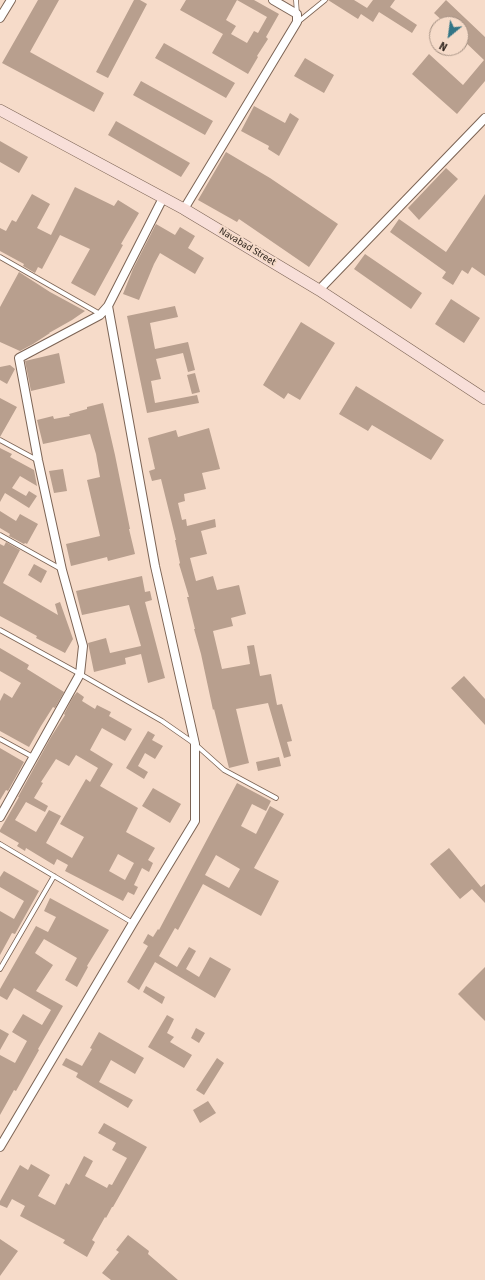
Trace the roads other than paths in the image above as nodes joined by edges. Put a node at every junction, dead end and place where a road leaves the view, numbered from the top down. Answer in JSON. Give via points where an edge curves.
{"nodes":[{"id":1,"x":11,"y":0,"type":"edge"},
{"id":2,"x":273,"y":0,"type":"edge"},
{"id":3,"x":296,"y":0,"type":"edge"},
{"id":4,"x":325,"y":0,"type":"edge"},
{"id":5,"x":297,"y":14,"type":"junction"},
{"id":6,"x":0,"y":18,"type":"edge"},
{"id":7,"x":297,"y":22,"type":"junction"},
{"id":8,"x":0,"y":110,"type":"edge"},
{"id":9,"x":485,"y":118,"type":"edge"},
{"id":10,"x":163,"y":198,"type":"junction"},
{"id":11,"x":184,"y":209,"type":"junction"},
{"id":12,"x":0,"y":257,"type":"edge"},
{"id":13,"x":319,"y":290,"type":"junction"},
{"id":14,"x":108,"y":306,"type":"junction"},
{"id":15,"x":100,"y":315,"type":"junction"},
{"id":16,"x":485,"y":399,"type":"edge"},
{"id":17,"x":0,"y":440,"type":"edge"},
{"id":18,"x":38,"y":460,"type":"junction"},
{"id":19,"x":0,"y":535,"type":"edge"},
{"id":20,"x":62,"y":570,"type":"junction"},
{"id":21,"x":0,"y":630,"type":"edge"},
{"id":22,"x":80,"y":674,"type":"junction"},
{"id":23,"x":0,"y":738,"type":"edge"},
{"id":24,"x":195,"y":744,"type":"junction"},
{"id":25,"x":33,"y":758,"type":"junction"},
{"id":26,"x":276,"y":798,"type":"dead end"},
{"id":27,"x":0,"y":817,"type":"edge"},
{"id":28,"x":0,"y":844,"type":"edge"},
{"id":29,"x":54,"y":876,"type":"junction"},
{"id":30,"x":133,"y":923,"type":"junction"},
{"id":31,"x":0,"y":968,"type":"edge"},
{"id":32,"x":0,"y":1147,"type":"edge"}],
"edges":[{"from":1,"to":6,"type":"street"},
{"from":2,"to":5,"type":"street"},
{"from":3,"to":5,"type":"lane"},
{"from":4,"to":7,"type":"lane"},
{"from":5,"to":7,"type":"street"},
{"from":7,"to":11,"type":"street"},
{"from":8,"to":10,"type":"street","name":"Navabad Street"},
{"from":9,"to":13,"type":"street"},
{"from":10,"to":11,"type":"street","name":"Navabad Street"},
{"from":10,"to":14,"type":"street"},
{"from":11,"to":13,"type":"street","name":"Navabad Street"},
{"from":12,"to":15,"type":"lane"},
{"from":13,"to":16,"type":"street","name":"Navabad Street"},
{"from":14,"to":15,"type":"street"},
{"from":14,"to":24,"type":"street","via":[[155,566]]},
{"from":15,"to":18,"type":"street","via":[[19,358]]},
{"from":17,"to":18,"type":"lane"},
{"from":18,"to":20,"type":"street"},
{"from":19,"to":20,"type":"lane"},
{"from":20,"to":22,"type":"street","via":[[83,646]]},
{"from":21,"to":22,"type":"lane"},
{"from":22,"to":24,"type":"lane","via":[[162,721]]},
{"from":22,"to":25,"type":"street"},
{"from":23,"to":25,"type":"lane"},
{"from":24,"to":26,"type":"lane","via":[[224,770]]},
{"from":24,"to":30,"type":"street","via":[[195,821]]},
{"from":25,"to":27,"type":"street"},
{"from":28,"to":29,"type":"lane"},
{"from":29,"to":30,"type":"lane"},
{"from":29,"to":31,"type":"lane"},
{"from":30,"to":32,"type":"street"}]}
